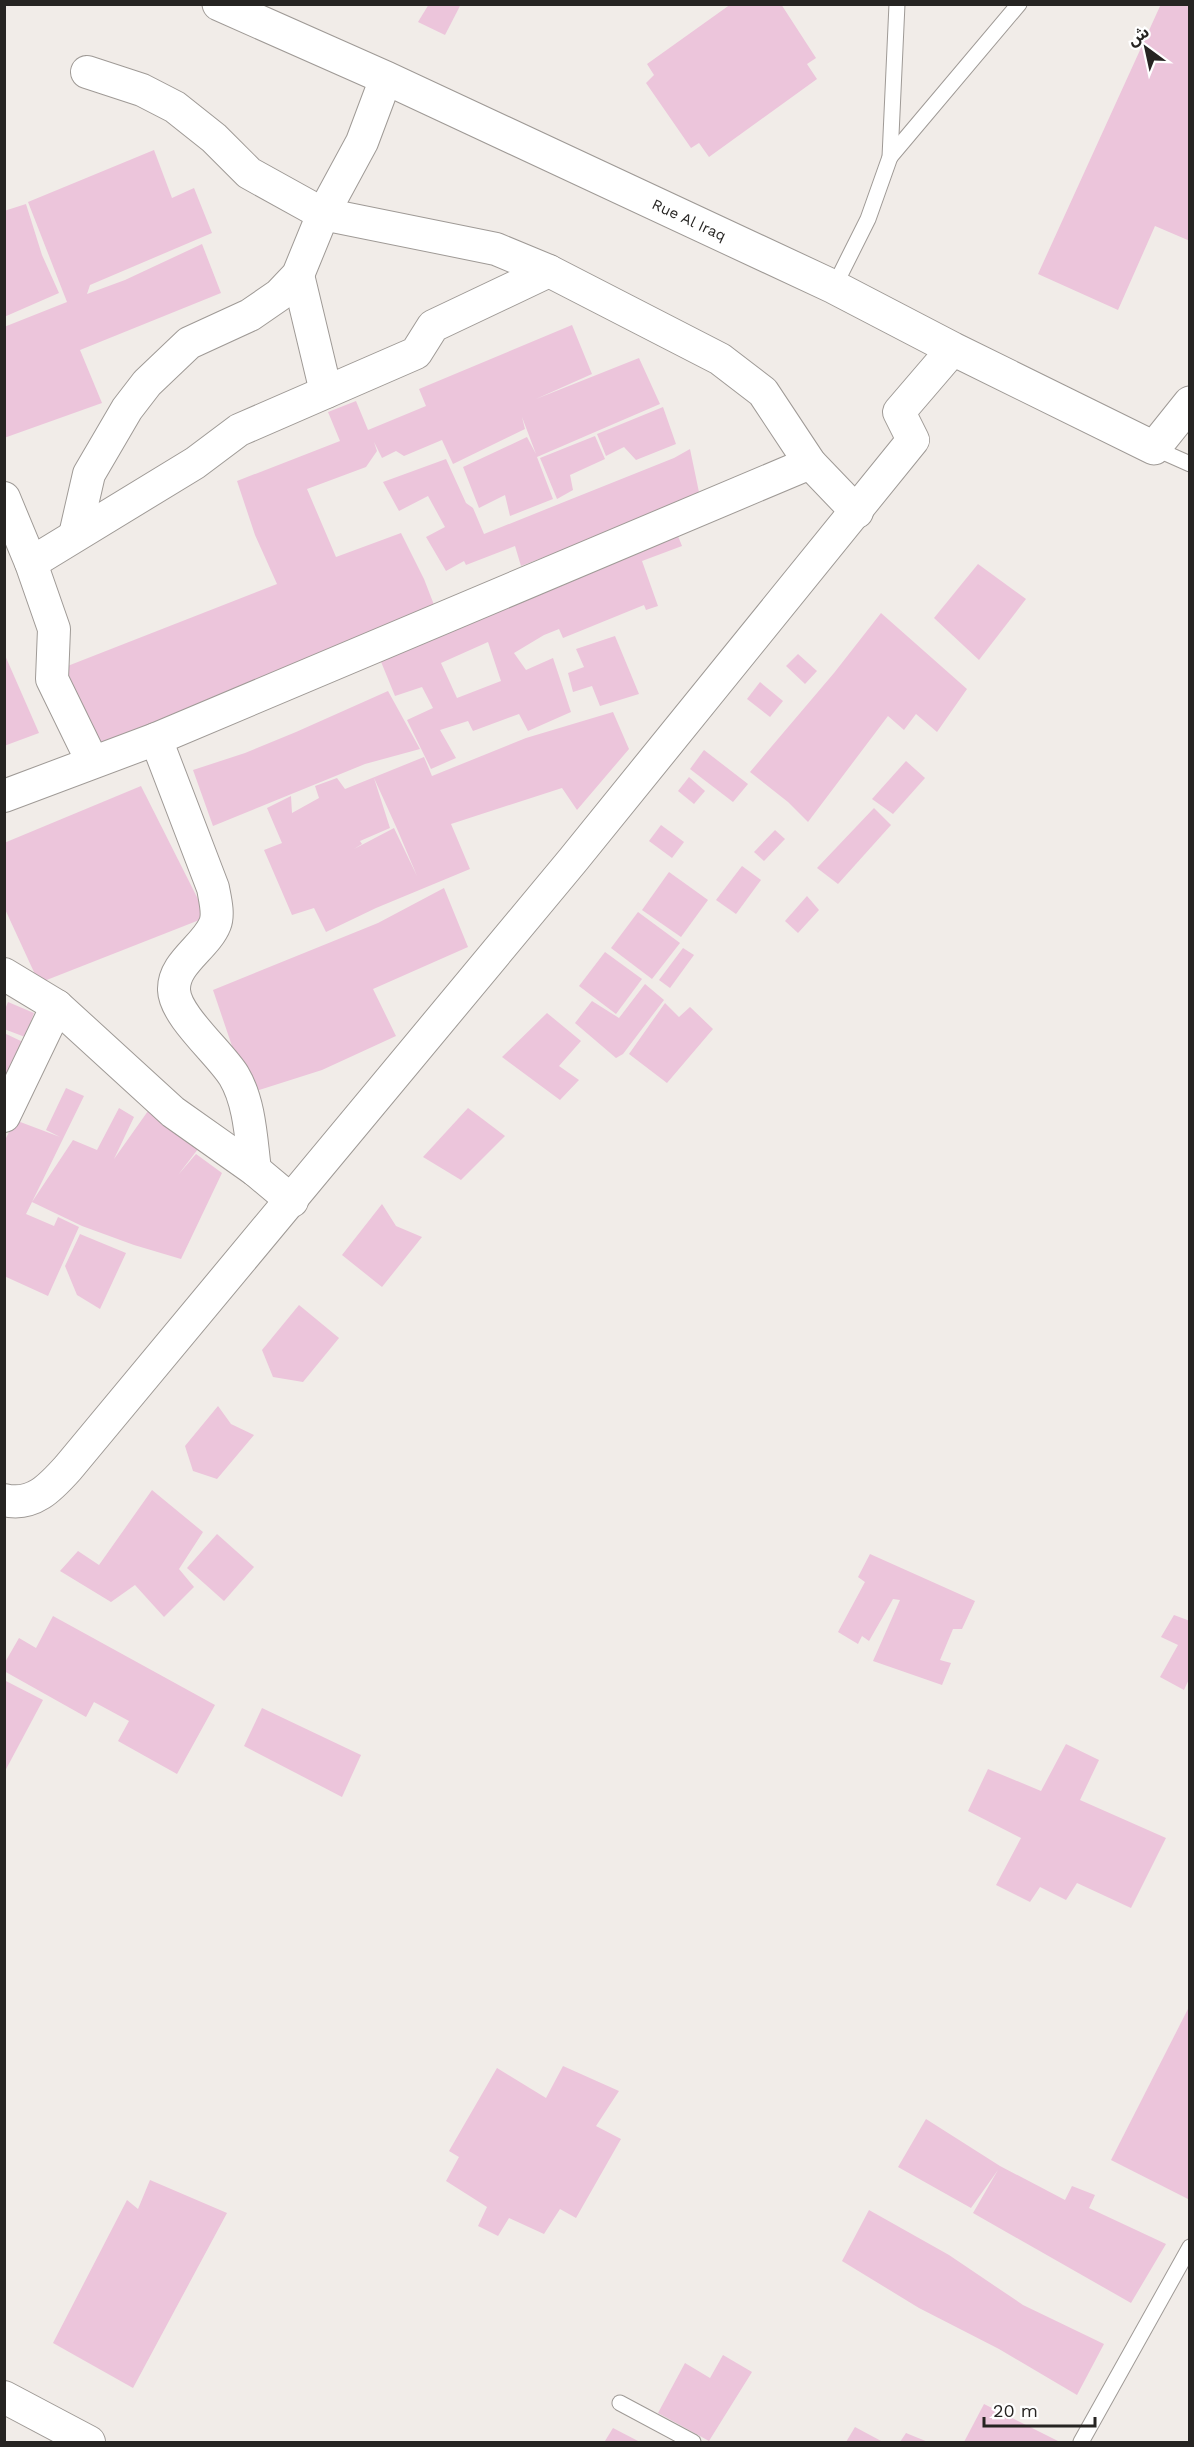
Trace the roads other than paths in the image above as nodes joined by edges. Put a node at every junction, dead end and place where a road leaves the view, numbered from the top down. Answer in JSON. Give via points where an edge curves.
{"nodes":[{"id":1,"x":219,"y":4,"type":"edge"},
{"id":2,"x":897,"y":4,"type":"edge"},
{"id":3,"x":1019,"y":4,"type":"edge"},
{"id":4,"x":87,"y":72,"type":"dead end"},
{"id":5,"x":386,"y":78,"type":"junction"},
{"id":6,"x":890,"y":157,"type":"junction"},
{"id":7,"x":323,"y":214,"type":"junction"},
{"id":8,"x":549,"y":271,"type":"junction"},
{"id":9,"x":298,"y":275,"type":"junction"},
{"id":10,"x":834,"y":287,"type":"junction"},
{"id":11,"x":953,"y":349,"type":"junction"},
{"id":12,"x":326,"y":392,"type":"junction"},
{"id":13,"x":1190,"y":403,"type":"edge"},
{"id":14,"x":1154,"y":448,"type":"junction"},
{"id":15,"x":810,"y":463,"type":"junction"},
{"id":16,"x":1190,"y":464,"type":"edge"},
{"id":17,"x":4,"y":498,"type":"edge"},
{"id":18,"x":857,"y":512,"type":"junction"},
{"id":19,"x":75,"y":535,"type":"junction"},
{"id":20,"x":31,"y":563,"type":"junction"},
{"id":21,"x":156,"y":738,"type":"junction"},
{"id":22,"x":92,"y":761,"type":"junction"},
{"id":23,"x":4,"y":796,"type":"edge"},
{"id":24,"x":4,"y":974,"type":"edge"},
{"id":25,"x":57,"y":1006,"type":"junction"},
{"id":26,"x":4,"y":1116,"type":"edge"},
{"id":27,"x":255,"y":1170,"type":"junction"},
{"id":28,"x":292,"y":1201,"type":"junction"},
{"id":29,"x":4,"y":1500,"type":"edge"},
{"id":30,"x":1190,"y":2247,"type":"edge"},
{"id":31,"x":4,"y":2397,"type":"edge"},
{"id":32,"x":620,"y":2403,"type":"dead end"},
{"id":33,"x":88,"y":2442,"type":"edge"},
{"id":34,"x":693,"y":2442,"type":"edge"},
{"id":35,"x":1081,"y":2442,"type":"edge"}],
"edges":[{"from":1,"to":5,"type":"street","name":"Rue Al Iraq"},
{"from":2,"to":6,"type":"lane"},
{"from":3,"to":6,"type":"lane"},
{"from":4,"to":7,"type":"street","via":[[142,90],[175,107],[249,173]]},
{"from":5,"to":7,"type":"street","via":[[362,142]]},
{"from":5,"to":10,"type":"street","name":"Rue Al Iraq"},
{"from":6,"to":10,"type":"lane","via":[[868,219]]},
{"from":7,"to":8,"type":"street","via":[[496,249]]},
{"from":7,"to":9,"type":"street"},
{"from":8,"to":12,"type":"street","via":[[433,326],[416,353]]},
{"from":8,"to":15,"type":"street","via":[[720,359],[763,392]]},
{"from":9,"to":12,"type":"street"},
{"from":9,"to":19,"type":"street","via":[[279,295],[250,315],[189,343],[147,383],[89,474]]},
{"from":10,"to":11,"type":"street","name":"Rue Al Iraq"},
{"from":11,"to":14,"type":"street","name":"Rue Al Iraq"},
{"from":11,"to":18,"type":"street","via":[[899,412],[913,440]]},
{"from":12,"to":19,"type":"street","via":[[238,430],[195,463]]},
{"from":13,"to":14,"type":"street"},
{"from":14,"to":16,"type":"lane"},
{"from":15,"to":18,"type":"street"},
{"from":15,"to":21,"type":"street"},
{"from":17,"to":20,"type":"street"},
{"from":18,"to":28,"type":"street"},
{"from":19,"to":20,"type":"street"},
{"from":20,"to":22,"type":"street","via":[[54,629],[52,679]]},
{"from":21,"to":22,"type":"street"},
{"from":21,"to":27,"type":"street","via":[[213,888],[216,906],[215,924],[177,973],[174,990],[181,1010],[234,1076],[245,1105]]},
{"from":22,"to":23,"type":"street"},
{"from":24,"to":25,"type":"street"},
{"from":25,"to":26,"type":"street"},
{"from":25,"to":27,"type":"street","via":[[173,1112]]},
{"from":27,"to":28,"type":"street"},
{"from":28,"to":29,"type":"street","via":[[52,1486],[33,1499],[14,1503]]},
{"from":30,"to":35,"type":"lane"},
{"from":31,"to":33,"type":"street"},
{"from":32,"to":34,"type":"lane"}]}
